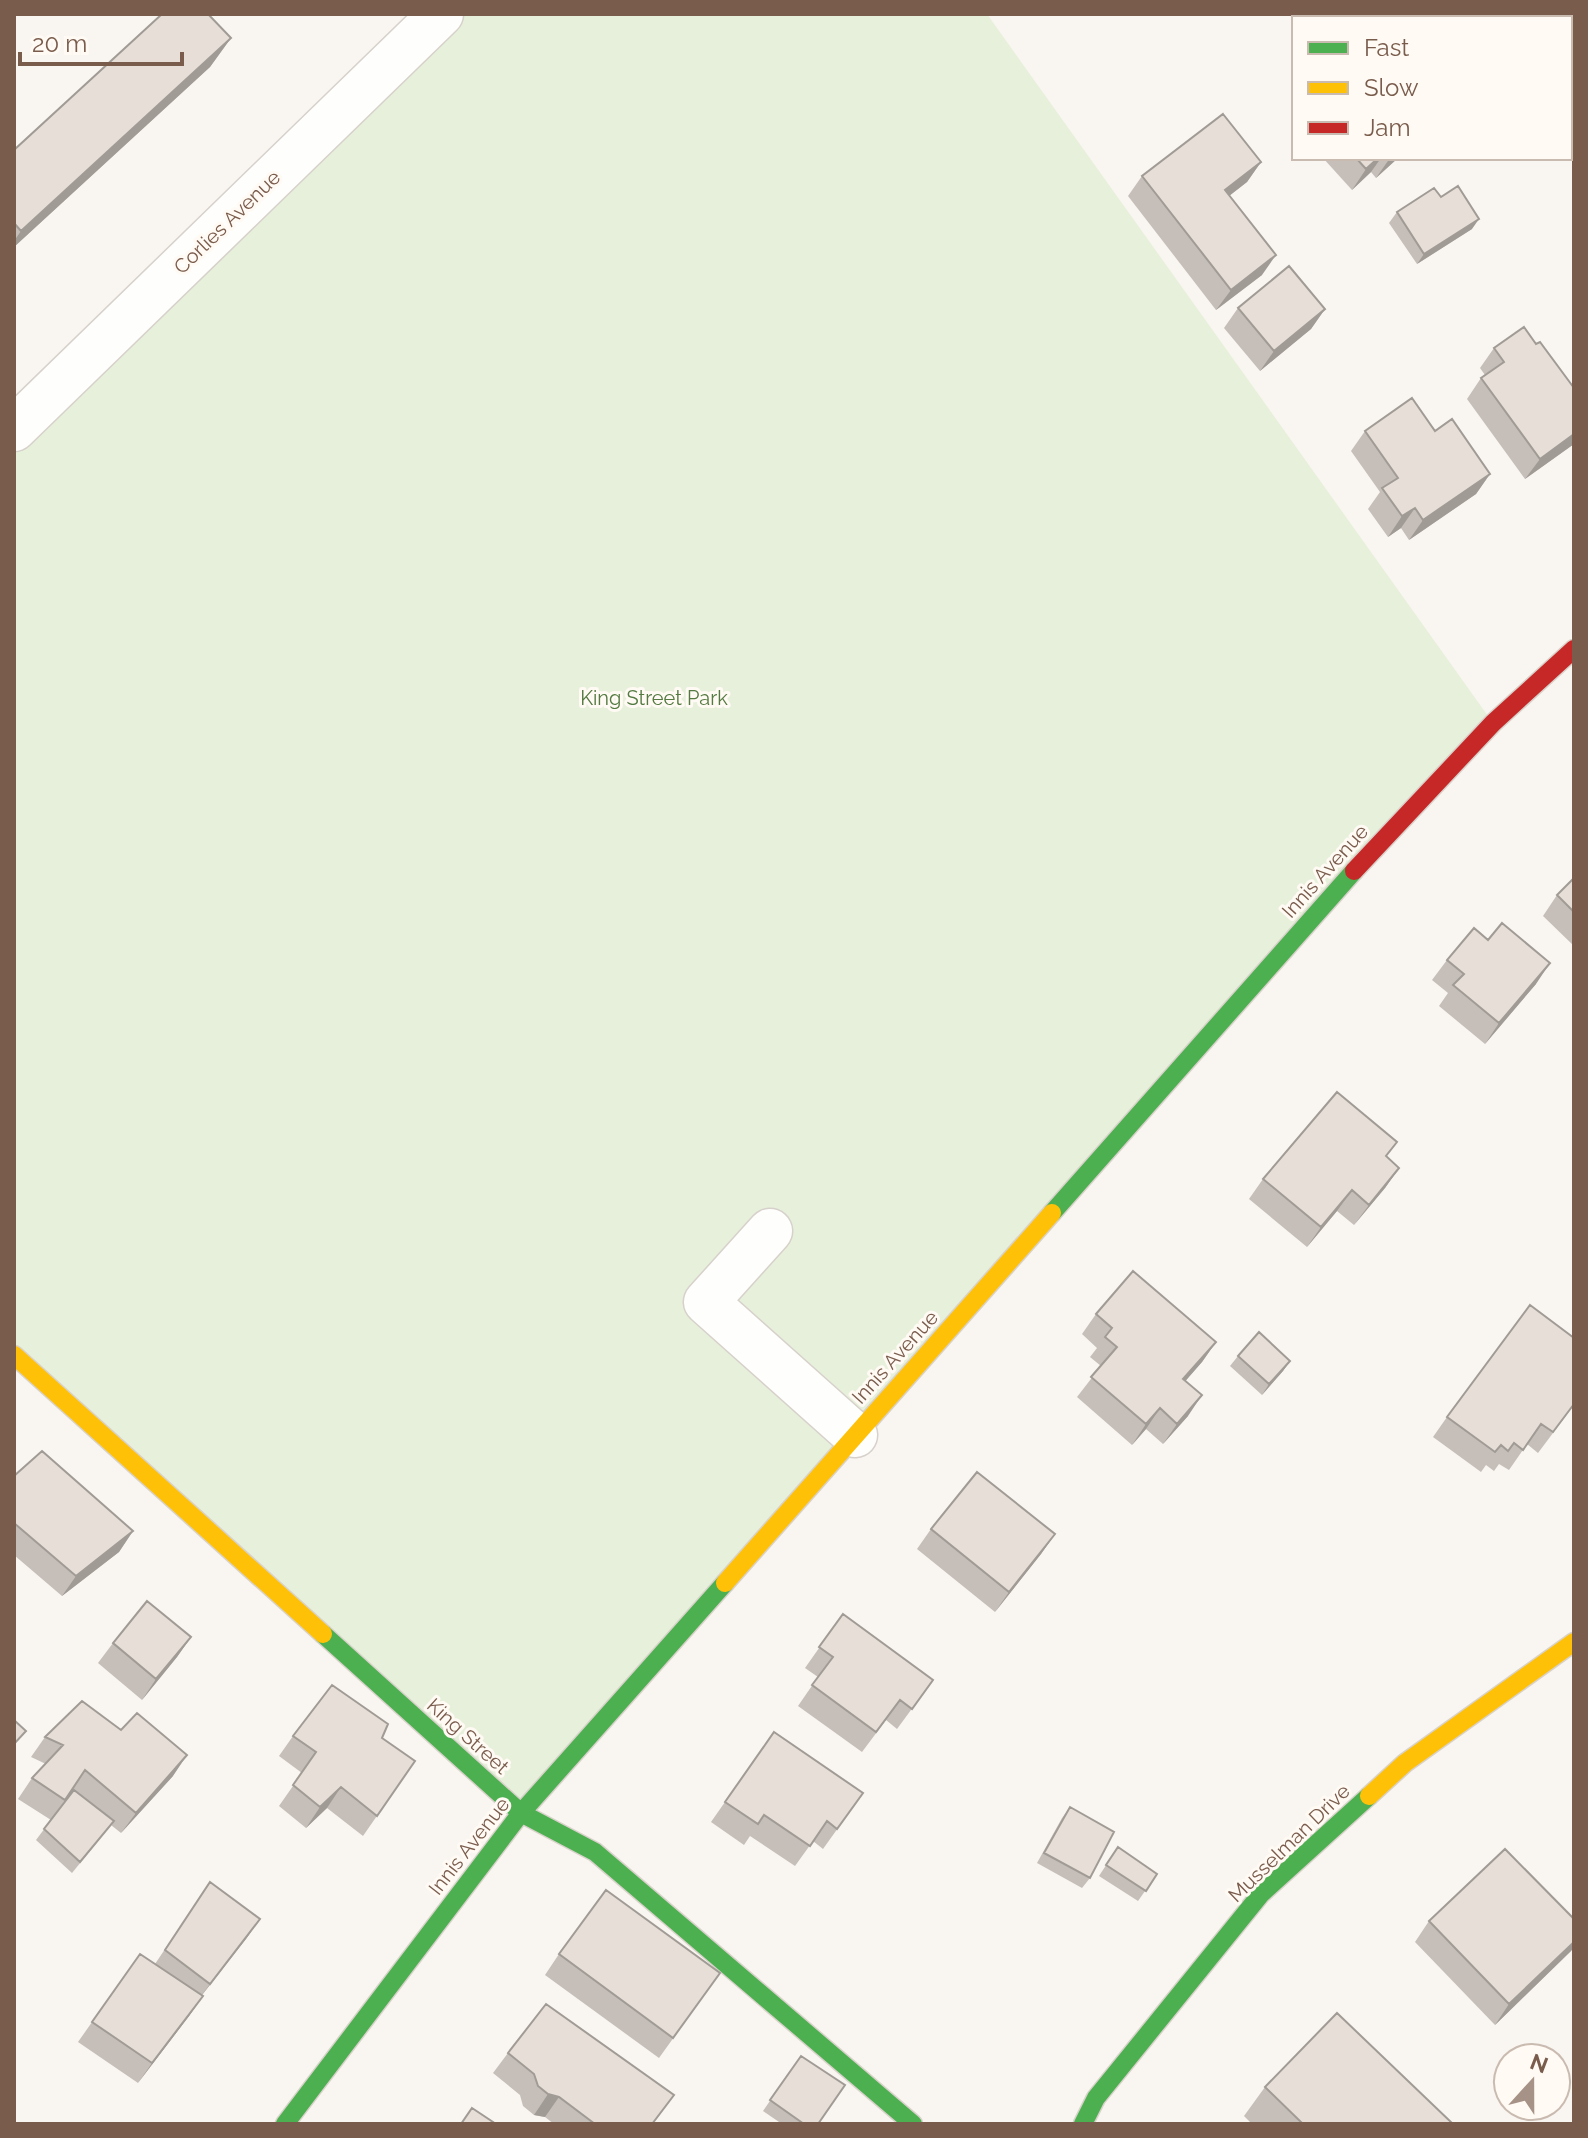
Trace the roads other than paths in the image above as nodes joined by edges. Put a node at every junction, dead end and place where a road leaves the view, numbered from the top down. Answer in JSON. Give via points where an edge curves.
{"nodes":[{"id":1,"x":427,"y":19,"type":"edge"},
{"id":2,"x":14,"y":429,"type":"edge"},
{"id":3,"x":1574,"y":649,"type":"edge"},
{"id":4,"x":770,"y":1231,"type":"dead end"},
{"id":5,"x":16,"y":1359,"type":"edge"},
{"id":6,"x":855,"y":1435,"type":"junction"},
{"id":7,"x":1574,"y":1642,"type":"edge"},
{"id":8,"x":521,"y":1813,"type":"junction"},
{"id":9,"x":285,"y":2124,"type":"edge"},
{"id":10,"x":913,"y":2124,"type":"edge"},
{"id":11,"x":1083,"y":2124,"type":"edge"}],
"edges":[{"from":1,"to":2,"type":"street","name":"Corlies Avenue"},
{"from":3,"to":6,"type":"main road","name":"Innis Avenue","via":[[1402,817]]},
{"from":4,"to":6,"type":"street","via":[[706,1302]]},
{"from":5,"to":8,"type":"main road","name":"King Street"},
{"from":6,"to":8,"type":"main road","name":"Innis Avenue"},
{"from":7,"to":11,"type":"main road","name":"Musselman Drive","via":[[1405,1763],[1261,1894],[1096,2098]]},
{"from":8,"to":9,"type":"main road","name":"Innis Avenue"},
{"from":8,"to":10,"type":"main road","name":"King Street","via":[[595,1852]]}]}
